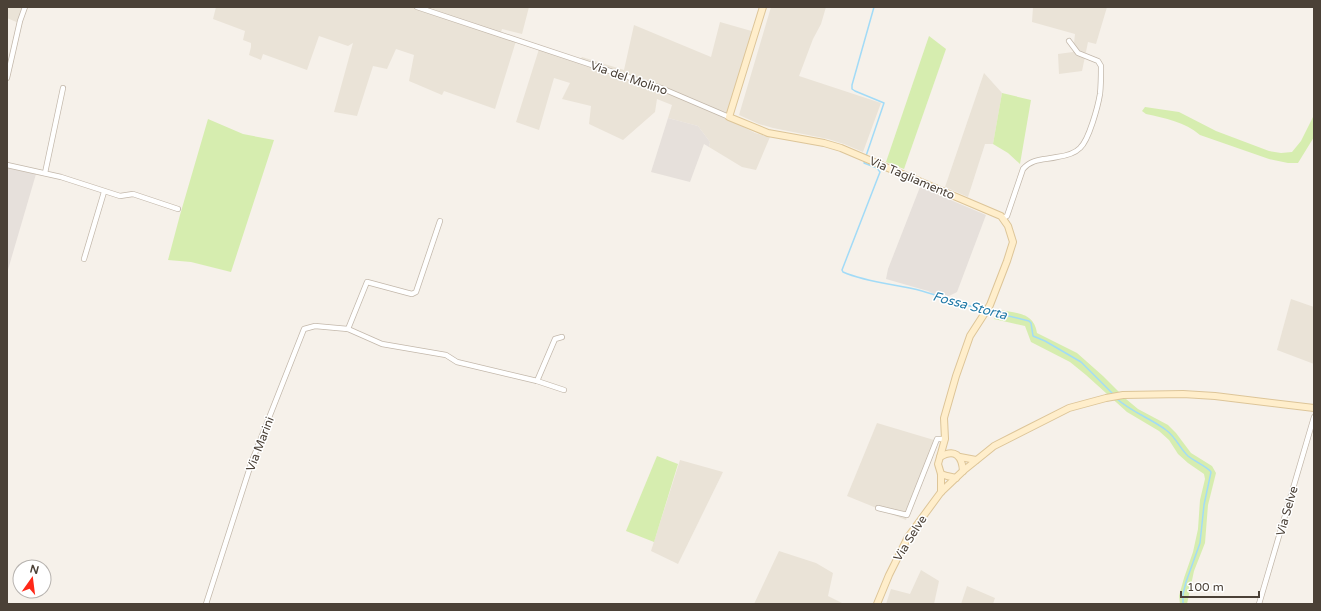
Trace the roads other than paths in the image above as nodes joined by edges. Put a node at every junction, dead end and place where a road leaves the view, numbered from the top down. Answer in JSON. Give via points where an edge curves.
{"nodes":[{"id":1,"x":25,"y":7,"type":"edge"},
{"id":2,"x":417,"y":7,"type":"edge"},
{"id":3,"x":763,"y":7,"type":"edge"},
{"id":4,"x":1069,"y":41,"type":"dead end"},
{"id":5,"x":7,"y":78,"type":"edge"},
{"id":6,"x":63,"y":88,"type":"dead end"},
{"id":7,"x":729,"y":117,"type":"junction"},
{"id":8,"x":7,"y":165,"type":"edge"},
{"id":9,"x":45,"y":174,"type":"junction"},
{"id":10,"x":104,"y":192,"type":"junction"},
{"id":11,"x":178,"y":209,"type":"dead end"},
{"id":12,"x":1003,"y":218,"type":"junction"},
{"id":13,"x":440,"y":221,"type":"dead end"},
{"id":14,"x":84,"y":259,"type":"dead end"},
{"id":15,"x":348,"y":329,"type":"junction"},
{"id":16,"x":562,"y":336,"type":"dead end"},
{"id":17,"x":537,"y":381,"type":"junction"},
{"id":18,"x":564,"y":390,"type":"dead end"},
{"id":19,"x":1314,"y":408,"type":"edge"},
{"id":20,"x":1314,"y":417,"type":"edge"},
{"id":21,"x":945,"y":439,"type":"junction"},
{"id":22,"x":953,"y":453,"type":"junction"},
{"id":23,"x":940,"y":457,"type":"junction"},
{"id":24,"x":960,"y":457,"type":"junction"},
{"id":25,"x":976,"y":460,"type":"junction"},
{"id":26,"x":963,"y":471,"type":"junction"},
{"id":27,"x":941,"y":474,"type":"junction"},
{"id":28,"x":956,"y":478,"type":"junction"},
{"id":29,"x":941,"y":492,"type":"junction"},
{"id":30,"x":878,"y":508,"type":"dead end"},
{"id":31,"x":206,"y":604,"type":"edge"},
{"id":32,"x":877,"y":604,"type":"edge"},
{"id":33,"x":1259,"y":604,"type":"edge"}],
"edges":[{"from":1,"to":5,"type":"street"},
{"from":2,"to":7,"type":"street","name":"Via del Molino","via":[[661,88]]},
{"from":3,"to":7,"type":"street"},
{"from":4,"to":12,"type":"street","via":[[1078,53],[1098,61],[1101,66],[1098,102],[1087,138],[1081,148],[1071,154],[1033,161],[1026,165],[1007,216]]},
{"from":6,"to":9,"type":"street"},
{"from":7,"to":12,"type":"street","name":"Via Tagliamento","via":[[768,133],[832,145]]},
{"from":8,"to":9,"type":"street"},
{"from":9,"to":10,"type":"street"},
{"from":10,"to":11,"type":"street","via":[[120,196],[133,194]]},
{"from":10,"to":14,"type":"street"},
{"from":12,"to":21,"type":"street","via":[[1013,242],[990,305],[970,336],[956,376],[944,418]]},
{"from":13,"to":15,"type":"street","via":[[416,292],[412,294],[367,282]]},
{"from":15,"to":17,"type":"street","name":"Via Marini","via":[[382,344],[446,355],[457,362]]},
{"from":15,"to":31,"type":"street","name":"Via Marini","via":[[315,326],[304,329],[252,461]]},
{"from":16,"to":17,"type":"street","via":[[555,339]]},
{"from":17,"to":18,"type":"street","name":"Via Marini"},
{"from":19,"to":25,"type":"street","via":[[1183,394],[1106,398],[1069,408],[994,446]]},
{"from":20,"to":33,"type":"street","name":"Via Selve"},
{"from":21,"to":22,"type":"street"},
{"from":21,"to":23,"type":"street"},
{"from":21,"to":30,"type":"street","name":"Via Selve","via":[[937,439],[907,515]]},
{"from":22,"to":23,"type":"street"},
{"from":22,"to":24,"type":"street"},
{"from":23,"to":27,"type":"street","via":[[938,464]]},
{"from":24,"to":25,"type":"street"},
{"from":24,"to":26,"type":"street"},
{"from":25,"to":26,"type":"street"},
{"from":26,"to":28,"type":"street"},
{"from":27,"to":28,"type":"street"},
{"from":27,"to":29,"type":"street"},
{"from":28,"to":29,"type":"street","name":"Via Selve"},
{"from":29,"to":32,"type":"street","name":"Via Selve","via":[[908,537],[888,575]]}]}
